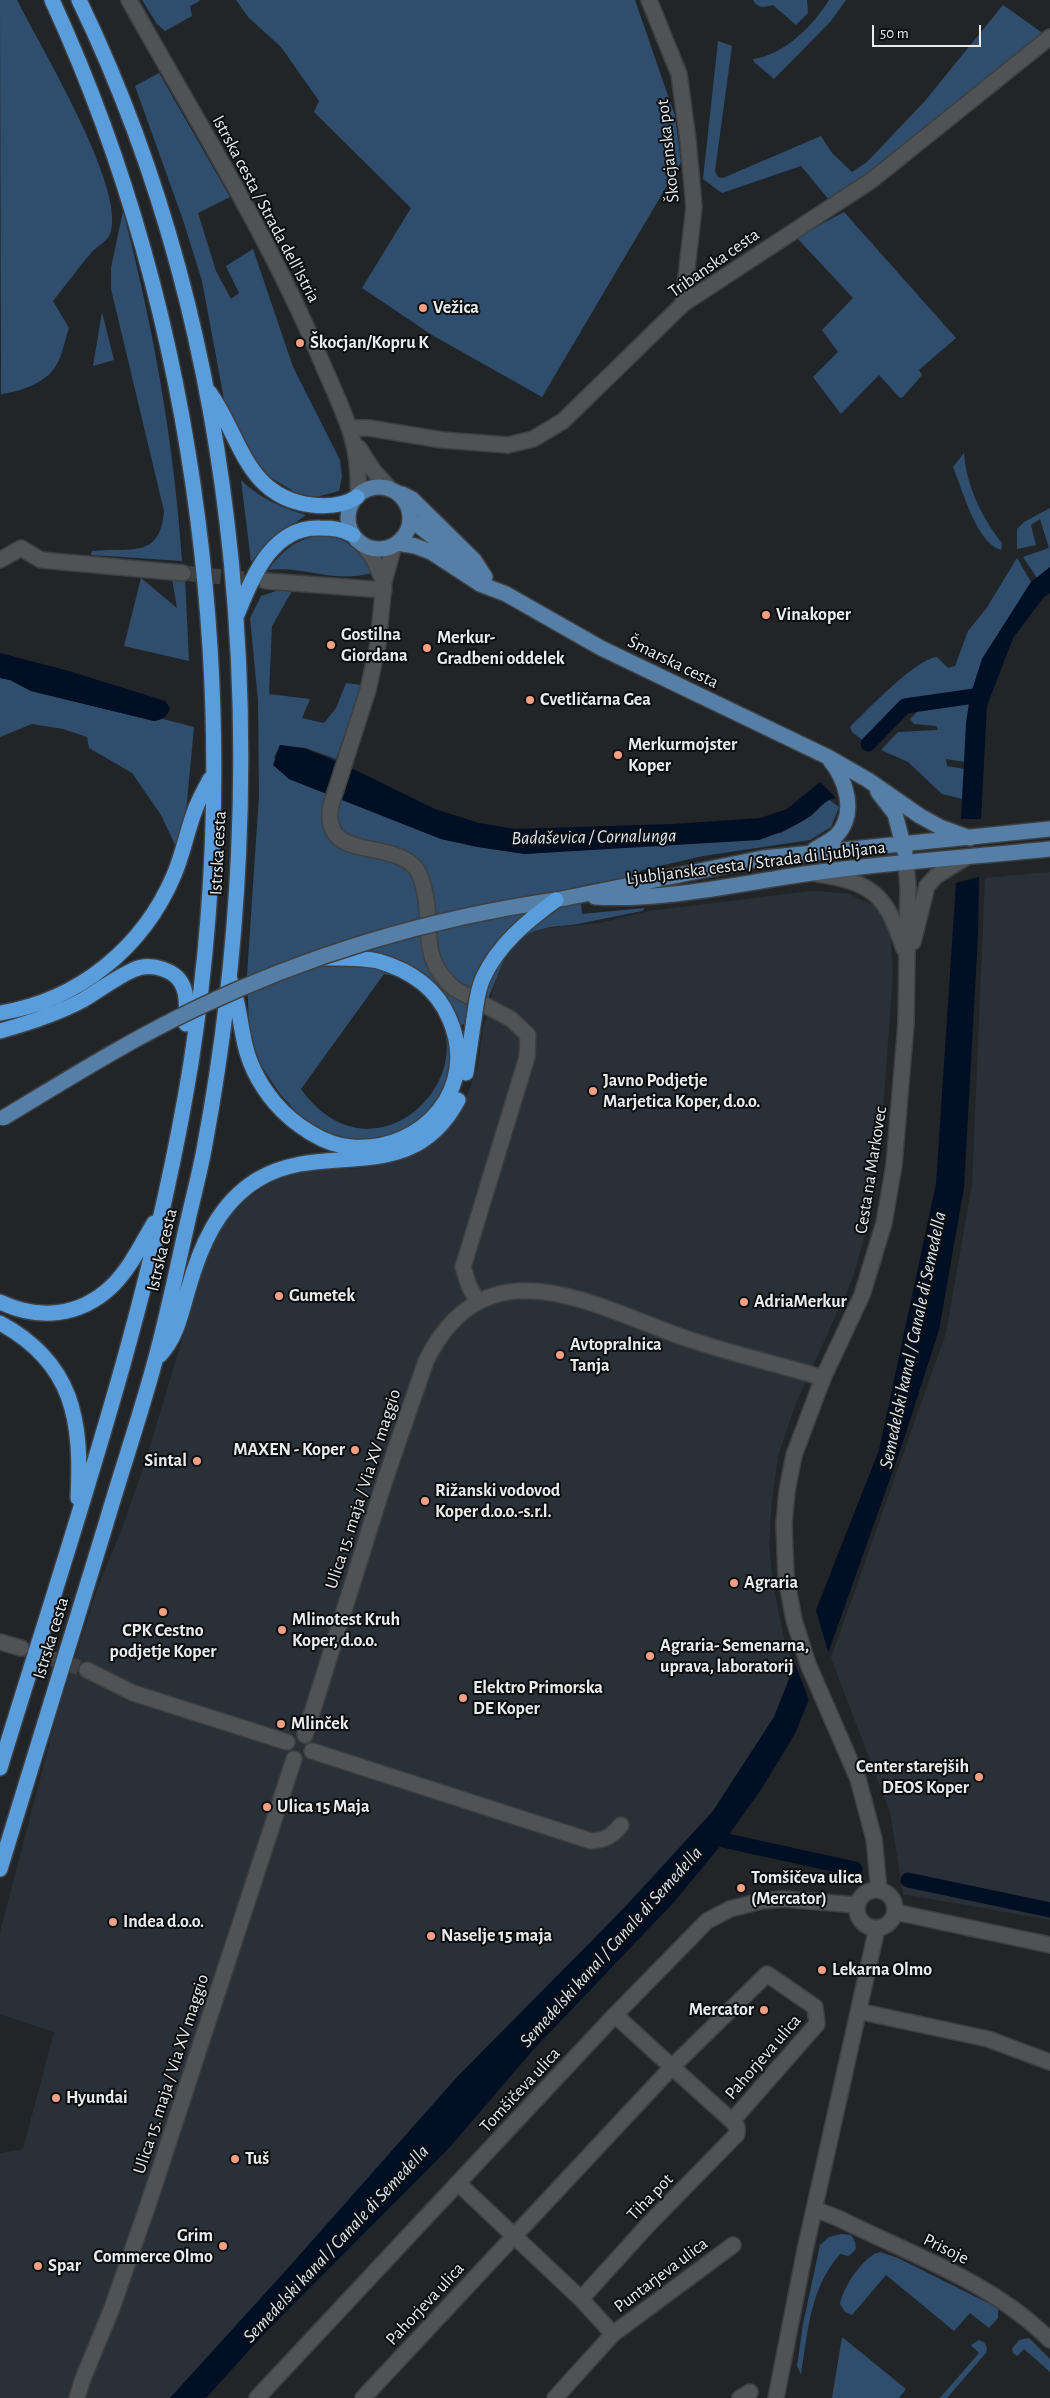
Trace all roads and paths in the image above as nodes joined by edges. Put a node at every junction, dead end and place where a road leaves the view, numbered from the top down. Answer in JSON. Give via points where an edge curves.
{"nodes":[{"id":1,"x":52,"y":0,"type":"edge"},
{"id":2,"x":79,"y":0,"type":"edge"},
{"id":3,"x":129,"y":0,"type":"edge"},
{"id":4,"x":649,"y":0,"type":"edge"},
{"id":5,"x":1050,"y":38,"type":"edge"},
{"id":6,"x":683,"y":304,"type":"junction"},
{"id":7,"x":206,"y":388,"type":"junction"},
{"id":8,"x":353,"y":435,"type":"junction"},
{"id":9,"x":393,"y":491,"type":"junction"},
{"id":10,"x":358,"y":496,"type":"junction"},
{"id":11,"x":410,"y":519,"type":"junction"},
{"id":12,"x":358,"y":540,"type":"junction"},
{"id":13,"x":396,"y":544,"type":"junction"},
{"id":14,"x":0,"y":560,"type":"edge"},
{"id":15,"x":183,"y":573,"type":"tunnel mouth"},
{"id":16,"x":485,"y":576,"type":"junction"},
{"id":17,"x":266,"y":581,"type":"tunnel mouth"},
{"id":18,"x":384,"y":586,"type":"junction"},
{"id":19,"x":506,"y":594,"type":"junction"},
{"id":20,"x":236,"y":618,"type":"junction"},
{"id":21,"x":828,"y":757,"type":"junction"},
{"id":22,"x":213,"y":773,"type":"junction"},
{"id":23,"x":868,"y":780,"type":"junction"},
{"id":24,"x":1050,"y":829,"type":"edge"},
{"id":25,"x":970,"y":838,"type":"junction"},
{"id":26,"x":904,"y":843,"type":"junction"},
{"id":27,"x":1050,"y":849,"type":"edge"},
{"id":28,"x":811,"y":852,"type":"junction"},
{"id":29,"x":965,"y":858,"type":"junction"},
{"id":30,"x":906,"y":864,"type":"junction"},
{"id":31,"x":812,"y":873,"type":"junction"},
{"id":32,"x":580,"y":896,"type":"junction"},
{"id":33,"x":556,"y":900,"type":"junction"},
{"id":34,"x":320,"y":958,"type":"junction"},
{"id":35,"x":908,"y":960,"type":"junction"},
{"id":36,"x":228,"y":976,"type":"junction"},
{"id":37,"x":0,"y":1013,"type":"edge"},
{"id":38,"x":0,"y":1031,"type":"edge"},
{"id":39,"x":190,"y":1063,"type":"junction"},
{"id":40,"x":1,"y":1120,"type":"edge"},
{"id":41,"x":162,"y":1209,"type":"junction"},
{"id":42,"x":0,"y":1302,"type":"edge"},
{"id":43,"x":478,"y":1302,"type":"junction"},
{"id":44,"x":0,"y":1323,"type":"edge"},
{"id":45,"x":156,"y":1360,"type":"junction"},
{"id":46,"x":823,"y":1378,"type":"junction"},
{"id":47,"x":78,"y":1520,"type":"junction"},
{"id":48,"x":0,"y":1642,"type":"edge"},
{"id":49,"x":21,"y":1648,"type":"tunnel mouth"},
{"id":50,"x":87,"y":1670,"type":"tunnel mouth"},
{"id":51,"x":305,"y":1735,"type":"junction"},
{"id":52,"x":287,"y":1742,"type":"junction"},
{"id":53,"x":312,"y":1751,"type":"junction"},
{"id":54,"x":294,"y":1759,"type":"junction"},
{"id":55,"x":0,"y":1768,"type":"edge"},
{"id":56,"x":621,"y":1825,"type":"dead end"},
{"id":57,"x":0,"y":1869,"type":"edge"},
{"id":58,"x":879,"y":1890,"type":"junction"},
{"id":59,"x":857,"y":1905,"type":"junction"},
{"id":60,"x":895,"y":1912,"type":"junction"},
{"id":61,"x":877,"y":1928,"type":"junction"},
{"id":62,"x":1050,"y":1945,"type":"edge"},
{"id":63,"x":867,"y":2013,"type":"dead end"},
{"id":64,"x":615,"y":2015,"type":"junction"},
{"id":65,"x":1050,"y":2062,"type":"edge"},
{"id":66,"x":672,"y":2067,"type":"junction"},
{"id":67,"x":732,"y":2121,"type":"junction"},
{"id":68,"x":459,"y":2184,"type":"junction"},
{"id":69,"x":815,"y":2209,"type":"junction"},
{"id":70,"x":516,"y":2236,"type":"junction"},
{"id":71,"x":733,"y":2245,"type":"dead end"},
{"id":72,"x":581,"y":2299,"type":"junction"},
{"id":73,"x":613,"y":2334,"type":"junction"},
{"id":74,"x":1050,"y":2340,"type":"edge"},
{"id":75,"x":77,"y":2398,"type":"edge"},
{"id":76,"x":257,"y":2398,"type":"edge"},
{"id":77,"x":363,"y":2398,"type":"edge"},
{"id":78,"x":555,"y":2398,"type":"edge"},
{"id":79,"x":776,"y":2398,"type":"edge"}],
"edges":[{"from":1,"to":22,"type":"highway","name":"Istrska cesta","via":[[110,138],[166,334],[197,521],[209,634]]},
{"from":2,"to":7,"type":"highway","name":"Istrska cesta","via":[[134,130],[166,225]]},
{"from":3,"to":8,"type":"street","name":"Istrska cesta / Strada dell'Istria","via":[[302,313]]},
{"from":4,"to":6,"type":"street","name":"Škocjanska pot","via":[[679,74],[688,140],[694,207]]},
{"from":5,"to":6,"type":"street","name":"Tribanska cesta","via":[[872,180]]},
{"from":6,"to":8,"type":"street","name":"Tribanska cesta","via":[[563,421],[533,440],[508,445],[442,440],[369,428]]},
{"from":7,"to":10,"type":"highway","via":[[222,410],[243,458],[265,485],[296,502],[309,505],[344,504]]},
{"from":7,"to":20,"type":"highway","name":"Istrska cesta"},
{"from":8,"to":9,"type":"street","via":[[373,470]]},
{"from":8,"to":10,"type":"street","via":[[359,470]]},
{"from":9,"to":10,"type":"main road","via":[[371,489]]},
{"from":9,"to":11,"type":"main road","via":[[408,506]]},
{"from":9,"to":16,"type":"main road","via":[[412,499],[425,510],[474,560]]},
{"from":10,"to":12,"type":"main road","via":[[349,515],[350,528]]},
{"from":11,"to":13,"type":"main road","via":[[405,535]]},
{"from":11,"to":16,"type":"main road"},
{"from":12,"to":13,"type":"main road","via":[[379,550]]},
{"from":12,"to":18,"type":"street","via":[[372,556]]},
{"from":12,"to":20,"type":"highway","via":[[343,529],[308,528],[291,534],[273,547],[258,565]]},
{"from":13,"to":18,"type":"street"},
{"from":13,"to":19,"type":"main road","via":[[416,546],[431,552],[480,584]]},
{"from":14,"to":15,"type":"street","via":[[22,548],[41,560]]},
{"from":16,"to":19,"type":"main road"},
{"from":17,"to":18,"type":"street"},
{"from":18,"to":43,"type":"street","via":[[378,644],[370,681],[329,818],[336,835],[352,845],[389,853],[417,869],[424,882],[429,947],[435,966],[456,989],[520,1026],[528,1035],[529,1047],[464,1267]]},
{"from":19,"to":21,"type":"main road","name":"Šmarska cesta","via":[[601,648]]},
{"from":20,"to":36,"type":"highway","name":"Istrska cesta","via":[[241,768],[238,860]]},
{"from":21,"to":23,"type":"main road","name":"Šmarska cesta"},
{"from":21,"to":28,"type":"main road","via":[[841,774],[846,788],[846,821],[837,834]]},
{"from":22,"to":37,"type":"highway","via":[[195,810],[186,844],[166,893],[139,934],[117,959],[62,993],[37,1004]]},
{"from":22,"to":39,"type":"highway","name":"Istrska cesta","via":[[208,915]]},
{"from":23,"to":25,"type":"main road","name":"Šmarska cesta","via":[[920,816]]},
{"from":23,"to":26,"type":"main road","name":"Cesta na Markovec","via":[[896,814]]},
{"from":24,"to":25,"type":"main road"},
{"from":25,"to":26,"type":"main road"},
{"from":26,"to":28,"type":"main road","name":"Ljubljanska cesta / Strada di Ljubljana"},
{"from":26,"to":30,"type":"main road","name":"Cesta na Markovec"},
{"from":27,"to":29,"type":"main road"},
{"from":28,"to":32,"type":"main road","name":"Ljubljanska cesta / Strada di Ljubljana","via":[[753,860]]},
{"from":29,"to":30,"type":"main road"},
{"from":29,"to":35,"type":"street","via":[[936,876],[927,886]]},
{"from":30,"to":31,"type":"main road","name":"Ljubljanska cesta / Strada di Ljubljana"},
{"from":30,"to":35,"type":"street","name":"Cesta na Markovec"},
{"from":31,"to":32,"type":"main road","name":"Ljubljanska cesta / Strada di Ljubljana","via":[[633,898]]},
{"from":31,"to":35,"type":"street","via":[[855,883],[885,903]]},
{"from":32,"to":33,"type":"main road","name":"Ljubljanska cesta / Strada di Ljubljana"},
{"from":33,"to":34,"type":"main road","name":"Ljubljanska cesta / Strada di Ljubljana","bridge":true,"via":[[450,920]]},
{"from":33,"to":45,"type":"highway","bridge":true,"via":[[526,923],[500,950],[481,983],[463,1088],[446,1119],[424,1140],[392,1155],[309,1163],[278,1169],[256,1181],[225,1208],[196,1264],[178,1326]]},
{"from":34,"to":36,"type":"highway","via":[[375,961],[395,966],[418,978],[434,993],[454,1028],[458,1059],[452,1090],[429,1122],[397,1142],[373,1148],[350,1147],[316,1135],[276,1104],[256,1076]]},
{"from":34,"to":40,"type":"main road","name":"Ljubljanska cesta / Strada di Ljubljana","bridge":true,"via":[[194,1010],[106,1056]]},
{"from":35,"to":46,"type":"street","name":"Cesta na Markovec","via":[[901,1100],[884,1223],[862,1295]]},
{"from":36,"to":45,"type":"highway","name":"Istrska cesta","via":[[205,1146]]},
{"from":38,"to":39,"type":"highway","via":[[48,1016],[83,1000],[142,966],[156,966],[175,977],[185,990],[186,1042]]},
{"from":39,"to":41,"type":"highway","name":"Istrska cesta"},
{"from":41,"to":42,"type":"highway","via":[[130,1265],[110,1287],[86,1304],[61,1312],[36,1314]]},
{"from":41,"to":47,"type":"highway","name":"Istrska cesta","via":[[121,1374]]},
{"from":43,"to":46,"type":"street","name":"Ulica 15. maja / Via XV maggio","via":[[502,1292],[518,1290],[569,1295],[689,1340]]},
{"from":43,"to":51,"type":"street","name":"Ulica 15. maja / Via XV maggio","via":[[457,1318],[426,1361],[384,1482]]},
{"from":44,"to":47,"type":"highway","via":[[22,1336],[48,1360],[72,1406],[79,1436]]},
{"from":45,"to":57,"type":"highway","name":"Istrska cesta"},
{"from":46,"to":58,"type":"street","name":"Cesta na Markovec","via":[[794,1455],[787,1492],[786,1577],[794,1620],[808,1664],[858,1779],[868,1811]]},
{"from":47,"to":55,"type":"highway","name":"Istrska cesta"},
{"from":48,"to":49,"type":"street"},
{"from":50,"to":52,"type":"street","via":[[133,1693]]},
{"from":51,"to":52,"type":"street","via":[[294,1734]]},
{"from":51,"to":53,"type":"street","via":[[312,1742]]},
{"from":52,"to":54,"type":"street","via":[[287,1752]]},
{"from":53,"to":54,"type":"street","via":[[302,1760]]},
{"from":53,"to":56,"type":"street","via":[[591,1841],[612,1836]]},
{"from":54,"to":75,"type":"street","name":"Ulica 15. maja / Via XV maggio","via":[[148,2205]]},
{"from":58,"to":59,"type":"street","via":[[862,1895]]},
{"from":58,"to":60,"type":"street","via":[[892,1897]]},
{"from":59,"to":61,"type":"street","via":[[861,1920]]},
{"from":59,"to":64,"type":"street","name":"Tomšičeva ulica","via":[[783,1899],[730,1909],[707,1921]]},
{"from":60,"to":61,"type":"street","via":[[888,1924]]},
{"from":60,"to":62,"type":"street"},
{"from":61,"to":69,"type":"street"},
{"from":63,"to":65,"type":"street","via":[[988,2040]]},
{"from":64,"to":66,"type":"street","name":"Pahorjeva ulica"},
{"from":64,"to":68,"type":"street","name":"Tomšičeva ulica"},
{"from":66,"to":67,"type":"street","name":"Pahorjeva ulica"},
{"from":66,"to":67,"type":"street","name":"Pahorjeva ulica","via":[[767,1974],[815,2006],[817,2024]]},
{"from":66,"to":70,"type":"street","name":"Pahorjeva ulica"},
{"from":67,"to":72,"type":"street","name":"Tiha pot","via":[[737,2126],[737,2134]]},
{"from":68,"to":70,"type":"street"},
{"from":68,"to":76,"type":"street","name":"Tomšičeva ulica"},
{"from":69,"to":74,"type":"street","name":"Prisoje","via":[[998,2296]]},
{"from":69,"to":79,"type":"street"},
{"from":70,"to":72,"type":"street"},
{"from":70,"to":77,"type":"street","name":"Pahorjeva ulica"},
{"from":71,"to":73,"type":"street","name":"Puntarjeva ulica"},
{"from":72,"to":73,"type":"street","name":"Puntarjeva ulica"},
{"from":73,"to":78,"type":"street","name":"Puntarjeva ulica"}]}
